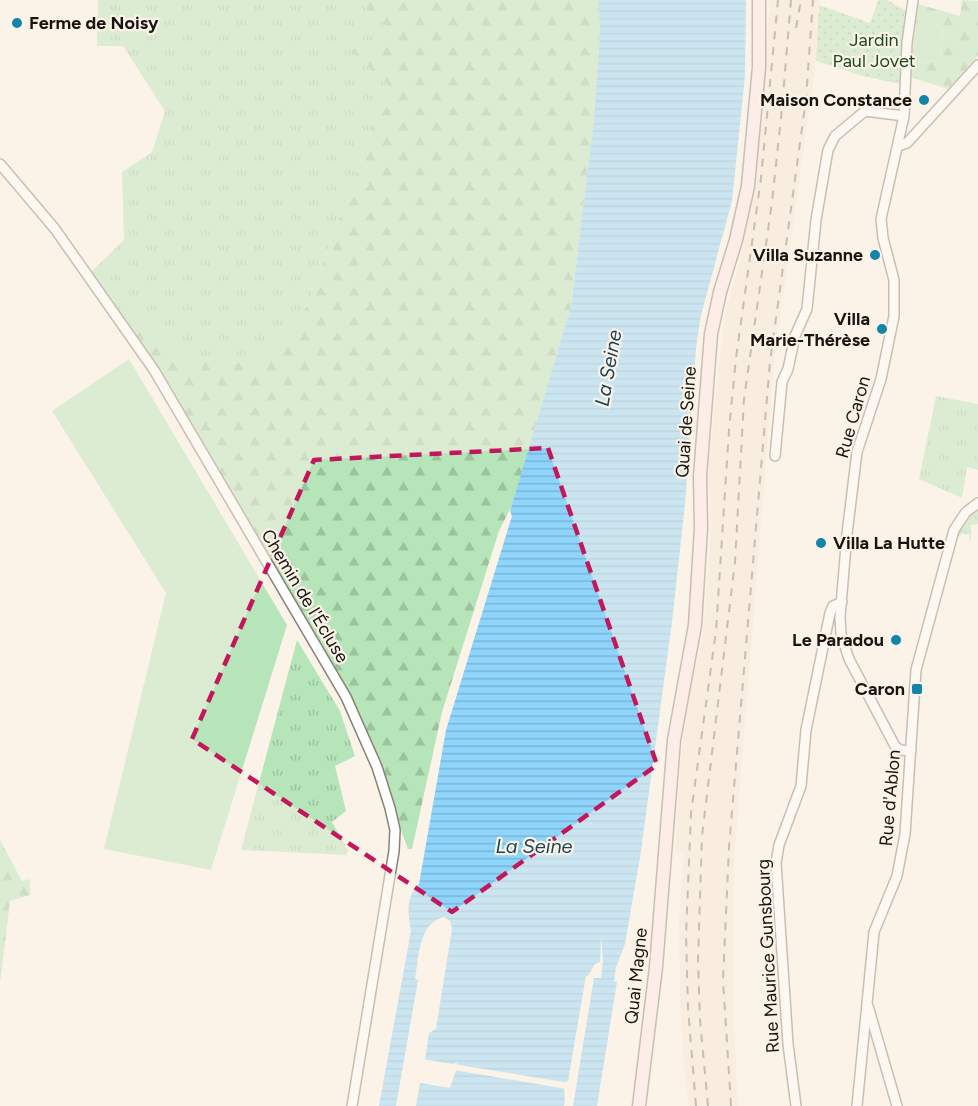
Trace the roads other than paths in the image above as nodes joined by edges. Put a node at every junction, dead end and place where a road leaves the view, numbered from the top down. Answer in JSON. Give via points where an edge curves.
{"nodes":[{"id":1,"x":759,"y":0,"type":"edge"},
{"id":2,"x":913,"y":0,"type":"edge"},
{"id":3,"x":978,"y":65,"type":"edge"},
{"id":4,"x":904,"y":116,"type":"junction"},
{"id":5,"x":898,"y":146,"type":"junction"},
{"id":6,"x":0,"y":164,"type":"edge"},
{"id":7,"x":775,"y":456,"type":"dead end"},
{"id":8,"x":978,"y":503,"type":"edge"},
{"id":9,"x":842,"y":602,"type":"junction"},
{"id":10,"x":911,"y":751,"type":"junction"},
{"id":11,"x":666,"y":849,"type":"joint"},
{"id":12,"x":867,"y":1004,"type":"junction"},
{"id":13,"x":352,"y":1106,"type":"edge"},
{"id":14,"x":639,"y":1106,"type":"edge"},
{"id":15,"x":796,"y":1106,"type":"edge"},
{"id":16,"x":857,"y":1106,"type":"edge"},
{"id":17,"x":897,"y":1106,"type":"edge"}],
"edges":[{"from":1,"to":11,"type":"main road","name":"Quai de Seine","via":[[759,67],[748,186],[711,334],[700,476],[696,617],[674,740]]},
{"from":2,"to":4,"type":"street","name":"Rue Caron"},
{"from":3,"to":5,"type":"street","via":[[907,143]]},
{"from":4,"to":5,"type":"street","name":"Rue Caron"},
{"from":4,"to":7,"type":"street","via":[[865,111],[829,144],[807,309],[782,382]]},
{"from":5,"to":9,"type":"street","name":"Rue Caron","via":[[881,219],[894,280],[894,316],[881,379],[857,452]]},
{"from":6,"to":13,"type":"street","name":"Chemin de l'Écluse","via":[[55,229],[154,370],[346,697],[377,767],[390,808],[394,851]]},
{"from":8,"to":10,"type":"street","name":"Rue d'Ablon","via":[[954,530],[932,606],[916,670]]},
{"from":9,"to":10,"type":"street","name":"Rue Caron","via":[[841,634],[849,659],[895,746]]},
{"from":9,"to":15,"type":"street","name":"Rue Maurice Gunsbourg","via":[[833,606],[830,613],[806,730],[801,786],[776,863]]},
{"from":10,"to":12,"type":"street","name":"Rue d'Ablon","via":[[905,834],[897,876],[874,932]]},
{"from":11,"to":14,"type":"main road","name":"Quai Magne"},
{"from":12,"to":16,"type":"street","name":"Rue d'Ablon"},
{"from":12,"to":17,"type":"street"}]}
